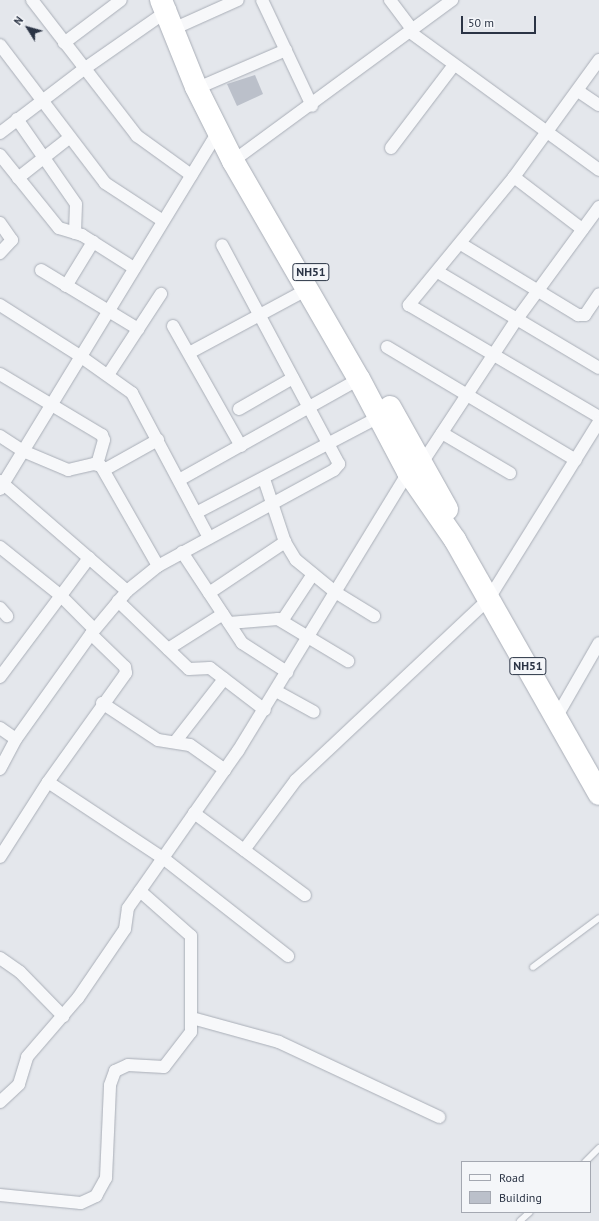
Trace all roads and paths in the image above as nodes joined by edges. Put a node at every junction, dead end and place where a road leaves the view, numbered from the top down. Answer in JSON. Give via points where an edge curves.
{"nodes":[{"id":1,"x":32,"y":0,"type":"edge"},
{"id":2,"x":121,"y":0,"type":"edge"},
{"id":3,"x":238,"y":0,"type":"edge"},
{"id":4,"x":262,"y":0,"type":"edge"},
{"id":5,"x":390,"y":0,"type":"edge"},
{"id":6,"x":452,"y":0,"type":"edge"},
{"id":7,"x":107,"y":4,"type":"edge"},
{"id":8,"x":171,"y":9,"type":"edge"},
{"id":9,"x":411,"y":31,"type":"junction"},
{"id":10,"x":64,"y":42,"type":"junction"},
{"id":11,"x":0,"y":45,"type":"edge"},
{"id":12,"x":286,"y":50,"type":"junction"},
{"id":13,"x":599,"y":60,"type":"edge"},
{"id":14,"x":454,"y":65,"type":"junction"},
{"id":15,"x":84,"y":69,"type":"junction"},
{"id":16,"x":207,"y":84,"type":"junction"},
{"id":17,"x":578,"y":91,"type":"junction"},
{"id":18,"x":41,"y":101,"type":"junction"},
{"id":19,"x":599,"y":105,"type":"edge"},
{"id":20,"x":312,"y":106,"type":"junction"},
{"id":21,"x":17,"y":119,"type":"junction"},
{"id":22,"x":218,"y":132,"type":"junction"},
{"id":23,"x":0,"y":133,"type":"edge"},
{"id":24,"x":548,"y":133,"type":"junction"},
{"id":25,"x":69,"y":138,"type":"junction"},
{"id":26,"x":391,"y":148,"type":"dead end"},
{"id":27,"x":0,"y":155,"type":"edge"},
{"id":28,"x":44,"y":156,"type":"junction"},
{"id":29,"x":238,"y":158,"type":"junction"},
{"id":30,"x":599,"y":170,"type":"edge"},
{"id":31,"x":191,"y":175,"type":"junction"},
{"id":32,"x":514,"y":177,"type":"junction"},
{"id":33,"x":18,"y":178,"type":"junction"},
{"id":34,"x":599,"y":207,"type":"edge"},
{"id":35,"x":163,"y":221,"type":"junction"},
{"id":36,"x":0,"y":224,"type":"edge"},
{"id":37,"x":582,"y":229,"type":"junction"},
{"id":38,"x":75,"y":233,"type":"junction"},
{"id":39,"x":93,"y":242,"type":"junction"},
{"id":40,"x":461,"y":244,"type":"junction"},
{"id":41,"x":222,"y":245,"type":"dead end"},
{"id":42,"x":0,"y":253,"type":"edge"},
{"id":43,"x":134,"y":268,"type":"junction"},
{"id":44,"x":40,"y":270,"type":"dead end"},
{"id":45,"x":438,"y":272,"type":"junction"},
{"id":46,"x":66,"y":286,"type":"junction"},
{"id":47,"x":306,"y":290,"type":"junction"},
{"id":48,"x":538,"y":290,"type":"junction"},
{"id":49,"x":161,"y":294,"type":"dead end"},
{"id":50,"x":599,"y":294,"type":"edge"},
{"id":51,"x":0,"y":305,"type":"edge"},
{"id":52,"x":108,"y":311,"type":"junction"},
{"id":53,"x":259,"y":317,"type":"junction"},
{"id":54,"x":517,"y":319,"type":"junction"},
{"id":55,"x":173,"y":326,"type":"dead end"},
{"id":56,"x":138,"y":329,"type":"junction"},
{"id":57,"x":387,"y":347,"type":"dead end"},
{"id":58,"x":189,"y":353,"type":"junction"},
{"id":59,"x":492,"y":355,"type":"junction"},
{"id":60,"x":80,"y":356,"type":"junction"},
{"id":61,"x":599,"y":368,"type":"edge"},
{"id":62,"x":0,"y":374,"type":"edge"},
{"id":63,"x":108,"y":375,"type":"junction"},
{"id":64,"x":293,"y":378,"type":"junction"},
{"id":65,"x":359,"y":379,"type":"junction"},
{"id":66,"x":467,"y":394,"type":"junction"},
{"id":67,"x":51,"y":404,"type":"junction"},
{"id":68,"x":310,"y":408,"type":"junction"},
{"id":69,"x":239,"y":409,"type":"dead end"},
{"id":70,"x":379,"y":417,"type":"junction"},
{"id":71,"x":599,"y":418,"type":"edge"},
{"id":72,"x":599,"y":422,"type":"edge"},
{"id":73,"x":442,"y":432,"type":"junction"},
{"id":74,"x":0,"y":436,"type":"edge"},
{"id":75,"x":158,"y":440,"type":"junction"},
{"id":76,"x":329,"y":443,"type":"junction"},
{"id":77,"x":241,"y":446,"type":"junction"},
{"id":78,"x":23,"y":451,"type":"junction"},
{"id":79,"x":576,"y":460,"type":"junction"},
{"id":80,"x":101,"y":467,"type":"junction"},
{"id":81,"x":415,"y":468,"type":"junction"},
{"id":82,"x":510,"y":472,"type":"dead end"},
{"id":83,"x":264,"y":479,"type":"junction"},
{"id":84,"x":179,"y":480,"type":"junction"},
{"id":85,"x":1,"y":484,"type":"edge"},
{"id":86,"x":273,"y":502,"type":"junction"},
{"id":87,"x":196,"y":513,"type":"junction"},
{"id":88,"x":208,"y":538,"type":"junction"},
{"id":89,"x":285,"y":542,"type":"junction"},
{"id":90,"x":0,"y":547,"type":"edge"},
{"id":91,"x":182,"y":552,"type":"junction"},
{"id":92,"x":89,"y":558,"type":"junction"},
{"id":93,"x":158,"y":566,"type":"junction"},
{"id":94,"x":313,"y":574,"type":"junction"},
{"id":95,"x":127,"y":591,"type":"junction"},
{"id":96,"x":335,"y":592,"type":"junction"},
{"id":97,"x":209,"y":593,"type":"junction"},
{"id":98,"x":60,"y":595,"type":"junction"},
{"id":99,"x":488,"y":600,"type":"junction"},
{"id":100,"x":118,"y":601,"type":"junction"},
{"id":101,"x":374,"y":616,"type":"dead end"},
{"id":102,"x":226,"y":619,"type":"junction"},
{"id":103,"x":282,"y":621,"type":"junction"},
{"id":104,"x":93,"y":631,"type":"junction"},
{"id":105,"x":308,"y":636,"type":"junction"},
{"id":106,"x":599,"y":643,"type":"edge"},
{"id":107,"x":168,"y":649,"type":"junction"},
{"id":108,"x":348,"y":661,"type":"dead end"},
{"id":109,"x":287,"y":672,"type":"junction"},
{"id":110,"x":0,"y":677,"type":"edge"},
{"id":111,"x":224,"y":679,"type":"junction"},
{"id":112,"x":276,"y":691,"type":"junction"},
{"id":113,"x":102,"y":703,"type":"junction"},
{"id":114,"x":265,"y":710,"type":"junction"},
{"id":115,"x":314,"y":712,"type":"dead end"},
{"id":116,"x":556,"y":716,"type":"junction"},
{"id":117,"x":0,"y":728,"type":"edge"},
{"id":118,"x":16,"y":739,"type":"junction"},
{"id":119,"x":175,"y":742,"type":"junction"},
{"id":120,"x":0,"y":769,"type":"edge"},
{"id":121,"x":225,"y":770,"type":"junction"},
{"id":122,"x":48,"y":782,"type":"junction"},
{"id":123,"x":599,"y":794,"type":"edge"},
{"id":124,"x":194,"y":813,"type":"junction"},
{"id":125,"x":244,"y":850,"type":"junction"},
{"id":126,"x":0,"y":857,"type":"edge"},
{"id":127,"x":163,"y":858,"type":"junction"},
{"id":128,"x":140,"y":891,"type":"junction"},
{"id":129,"x":305,"y":895,"type":"dead end"},
{"id":130,"x":599,"y":918,"type":"edge"},
{"id":131,"x":288,"y":956,"type":"dead end"},
{"id":132,"x":0,"y":958,"type":"edge"},
{"id":133,"x":533,"y":967,"type":"dead end"},
{"id":134,"x":63,"y":1016,"type":"junction"},
{"id":135,"x":192,"y":1018,"type":"junction"},
{"id":136,"x":0,"y":1102,"type":"edge"},
{"id":137,"x":439,"y":1117,"type":"dead end"},
{"id":138,"x":599,"y":1148,"type":"edge"},
{"id":139,"x":587,"y":1161,"type":"edge"},
{"id":140,"x":0,"y":1194,"type":"edge"},
{"id":141,"x":529,"y":1213,"type":"edge"},
{"id":142,"x":520,"y":1221,"type":"edge"}],
"edges":[{"from":1,"to":10,"type":"street"},
{"from":2,"to":7,"type":"street"},
{"from":3,"to":8,"type":"street"},
{"from":4,"to":12,"type":"street"},
{"from":5,"to":9,"type":"street"},
{"from":6,"to":9,"type":"street"},
{"from":7,"to":10,"type":"street"},
{"from":8,"to":15,"type":"street"},
{"from":8,"to":16,"type":"highway","number":"NH51"},
{"from":8,"to":22,"type":"highway","number":"NH51","via":[[196,87]]},
{"from":9,"to":14,"type":"street"},
{"from":9,"to":20,"type":"street"},
{"from":10,"to":15,"type":"street"},
{"from":11,"to":18,"type":"street"},
{"from":12,"to":16,"type":"street"},
{"from":12,"to":20,"type":"street"},
{"from":13,"to":17,"type":"street"},
{"from":14,"to":24,"type":"street"},
{"from":14,"to":26,"type":"street"},
{"from":15,"to":18,"type":"street"},
{"from":15,"to":31,"type":"street","via":[[137,136]]},
{"from":16,"to":29,"type":"highway","number":"NH51"},
{"from":17,"to":19,"type":"street"},
{"from":17,"to":24,"type":"street"},
{"from":18,"to":21,"type":"street"},
{"from":18,"to":25,"type":"street"},
{"from":20,"to":29,"type":"street"},
{"from":21,"to":23,"type":"street"},
{"from":21,"to":28,"type":"street"},
{"from":22,"to":29,"type":"highway","number":"NH51"},
{"from":22,"to":31,"type":"street"},
{"from":24,"to":30,"type":"street"},
{"from":24,"to":32,"type":"street"},
{"from":25,"to":28,"type":"street"},
{"from":25,"to":35,"type":"street","via":[[110,189]]},
{"from":27,"to":33,"type":"street"},
{"from":28,"to":33,"type":"street"},
{"from":28,"to":38,"type":"street","via":[[78,207]]},
{"from":29,"to":47,"type":"highway","number":"NH51"},
{"from":29,"to":81,"type":"highway","number":"NH51"},
{"from":31,"to":35,"type":"street"},
{"from":32,"to":37,"type":"street"},
{"from":32,"to":40,"type":"street"},
{"from":33,"to":38,"type":"street","via":[[59,228]]},
{"from":34,"to":37,"type":"street"},
{"from":35,"to":43,"type":"street"},
{"from":36,"to":42,"type":"street","via":[[12,240]]},
{"from":37,"to":48,"type":"street"},
{"from":38,"to":39,"type":"street"},
{"from":39,"to":43,"type":"street"},
{"from":39,"to":46,"type":"street"},
{"from":40,"to":45,"type":"street"},
{"from":40,"to":48,"type":"street"},
{"from":41,"to":53,"type":"street"},
{"from":43,"to":52,"type":"street"},
{"from":44,"to":46,"type":"street"},
{"from":45,"to":54,"type":"street"},
{"from":45,"to":59,"type":"street","via":[[410,307]]},
{"from":46,"to":52,"type":"street"},
{"from":47,"to":53,"type":"street"},
{"from":47,"to":65,"type":"highway","number":"NH51"},
{"from":48,"to":50,"type":"street","via":[[582,316]]},
{"from":48,"to":54,"type":"street"},
{"from":49,"to":56,"type":"street"},
{"from":51,"to":60,"type":"street"},
{"from":52,"to":56,"type":"street"},
{"from":52,"to":60,"type":"street"},
{"from":53,"to":58,"type":"street"},
{"from":53,"to":64,"type":"street"},
{"from":54,"to":59,"type":"street"},
{"from":54,"to":61,"type":"street"},
{"from":55,"to":58,"type":"street"},
{"from":56,"to":63,"type":"street"},
{"from":57,"to":66,"type":"street"},
{"from":58,"to":77,"type":"street"},
{"from":59,"to":66,"type":"street"},
{"from":59,"to":71,"type":"street"},
{"from":60,"to":63,"type":"street"},
{"from":60,"to":67,"type":"street"},
{"from":62,"to":67,"type":"street"},
{"from":63,"to":75,"type":"street","via":[[132,393]]},
{"from":64,"to":68,"type":"street"},
{"from":64,"to":69,"type":"street"},
{"from":65,"to":68,"type":"street"},
{"from":65,"to":70,"type":"highway","number":"NH51"},
{"from":66,"to":73,"type":"street"},
{"from":66,"to":79,"type":"street"},
{"from":67,"to":78,"type":"street"},
{"from":67,"to":80,"type":"street","via":[[102,435],[104,440]]},
{"from":68,"to":76,"type":"street"},
{"from":68,"to":77,"type":"street"},
{"from":70,"to":76,"type":"street"},
{"from":70,"to":81,"type":"highway","number":"NH51"},
{"from":72,"to":79,"type":"street"},
{"from":73,"to":81,"type":"street"},
{"from":73,"to":82,"type":"street"},
{"from":74,"to":78,"type":"street"},
{"from":75,"to":80,"type":"street"},
{"from":75,"to":84,"type":"street"},
{"from":76,"to":83,"type":"street"},
{"from":76,"to":86,"type":"street","via":[[339,461],[337,468]]},
{"from":77,"to":84,"type":"street"},
{"from":78,"to":80,"type":"street","via":[[72,471]]},
{"from":78,"to":85,"type":"street"},
{"from":79,"to":99,"type":"street"},
{"from":80,"to":93,"type":"street"},
{"from":81,"to":96,"type":"street"},
{"from":81,"to":99,"type":"highway","number":"NH51","via":[[448,511],[455,540]]},
{"from":83,"to":86,"type":"street"},
{"from":83,"to":87,"type":"street"},
{"from":84,"to":87,"type":"street"},
{"from":85,"to":92,"type":"street"},
{"from":86,"to":88,"type":"street"},
{"from":86,"to":89,"type":"street"},
{"from":87,"to":88,"type":"street"},
{"from":88,"to":91,"type":"street"},
{"from":89,"to":94,"type":"street","via":[[296,560]]},
{"from":89,"to":97,"type":"street"},
{"from":90,"to":98,"type":"street"},
{"from":91,"to":93,"type":"street"},
{"from":91,"to":97,"type":"street"},
{"from":92,"to":95,"type":"street"},
{"from":92,"to":98,"type":"street"},
{"from":93,"to":95,"type":"street"},
{"from":94,"to":96,"type":"street"},
{"from":94,"to":103,"type":"street"},
{"from":95,"to":100,"type":"street"},
{"from":96,"to":101,"type":"street"},
{"from":96,"to":105,"type":"street"},
{"from":97,"to":102,"type":"street"},
{"from":98,"to":104,"type":"street"},
{"from":98,"to":110,"type":"street"},
{"from":99,"to":116,"type":"highway","number":"NH51"},
{"from":99,"to":125,"type":"street","via":[[296,780]]},
{"from":100,"to":104,"type":"street"},
{"from":100,"to":107,"type":"street"},
{"from":102,"to":103,"type":"street","via":[[275,618]]},
{"from":102,"to":107,"type":"street"},
{"from":102,"to":109,"type":"street","via":[[247,648]]},
{"from":103,"to":105,"type":"street"},
{"from":104,"to":113,"type":"street","via":[[126,670]]},
{"from":104,"to":118,"type":"street"},
{"from":105,"to":108,"type":"street"},
{"from":105,"to":109,"type":"street"},
{"from":106,"to":116,"type":"street"},
{"from":107,"to":111,"type":"street","via":[[189,669],[208,667]]},
{"from":109,"to":112,"type":"street"},
{"from":111,"to":114,"type":"street"},
{"from":111,"to":119,"type":"street"},
{"from":112,"to":114,"type":"street"},
{"from":112,"to":115,"type":"street"},
{"from":113,"to":119,"type":"street","via":[[158,740]]},
{"from":113,"to":122,"type":"street"},
{"from":114,"to":121,"type":"street"},
{"from":116,"to":123,"type":"highway","number":"NH51"},
{"from":117,"to":118,"type":"street"},
{"from":118,"to":120,"type":"street"},
{"from":119,"to":121,"type":"street","via":[[190,745]]},
{"from":121,"to":124,"type":"street"},
{"from":122,"to":126,"type":"street"},
{"from":122,"to":127,"type":"street"},
{"from":124,"to":125,"type":"street"},
{"from":124,"to":127,"type":"street"},
{"from":125,"to":129,"type":"street"},
{"from":127,"to":128,"type":"street"},
{"from":127,"to":131,"type":"street"},
{"from":128,"to":134,"type":"street","via":[[128,910],[124,929]]},
{"from":128,"to":135,"type":"street","via":[[191,936]]},
{"from":130,"to":133,"type":"lane"},
{"from":132,"to":134,"type":"street","via":[[26,977]]},
{"from":134,"to":136,"type":"street","via":[[27,1057],[19,1084]]},
{"from":135,"to":137,"type":"street","via":[[279,1042]]},
{"from":135,"to":140,"type":"street","via":[[191,1032],[164,1067],[128,1065],[120,1067],[111,1078],[106,1178],[96,1196],[81,1203]]},
{"from":138,"to":139,"type":"lane"},
{"from":141,"to":142,"type":"lane"}]}
